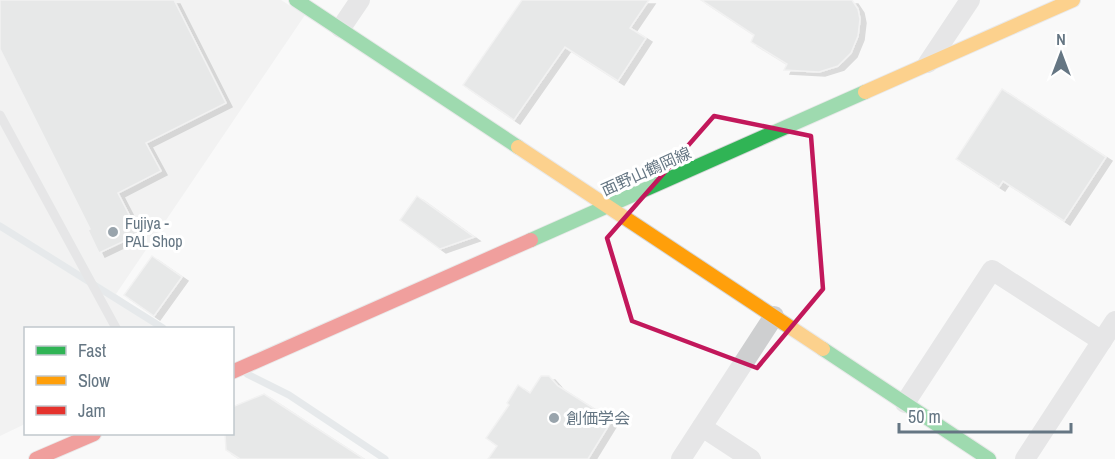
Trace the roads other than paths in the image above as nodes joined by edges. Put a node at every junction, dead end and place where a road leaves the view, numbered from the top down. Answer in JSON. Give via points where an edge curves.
{"nodes":[{"id":1,"x":296,"y":0,"type":"edge"},
{"id":2,"x":360,"y":0,"type":"edge"},
{"id":3,"x":970,"y":0,"type":"edge"},
{"id":4,"x":1073,"y":0,"type":"edge"},
{"id":5,"x":341,"y":28,"type":"junction"},
{"id":6,"x":928,"y":63,"type":"junction"},
{"id":7,"x":0,"y":116,"type":"edge"},
{"id":8,"x":608,"y":207,"type":"junction"},
{"id":9,"x":774,"y":316,"type":"junction"},
{"id":10,"x":1115,"y":321,"type":"edge"},
{"id":11,"x":115,"y":327,"type":"edge"},
{"id":12,"x":1102,"y":341,"type":"junction"},
{"id":13,"x":234,"y":371,"type":"edge"},
{"id":14,"x":905,"y":403,"type":"junction"},
{"id":15,"x":702,"y":427,"type":"junction"},
{"id":16,"x":92,"y":435,"type":"edge"},
{"id":17,"x":36,"y":459,"type":"edge"},
{"id":18,"x":681,"y":459,"type":"edge"},
{"id":19,"x":751,"y":459,"type":"edge"},
{"id":20,"x":989,"y":459,"type":"edge"},
{"id":21,"x":1025,"y":459,"type":"edge"}],
"edges":[{"from":1,"to":5,"type":"main road"},
{"from":2,"to":5,"type":"street"},
{"from":3,"to":6,"type":"street"},
{"from":4,"to":6,"type":"main road","name":"面野山鶴岡線"},
{"from":5,"to":8,"type":"main road"},
{"from":6,"to":8,"type":"main road","name":"面野山鶴岡線"},
{"from":7,"to":11,"type":"lane"},
{"from":8,"to":9,"type":"main road"},
{"from":8,"to":13,"type":"main road","name":"面野山鶴岡線"},
{"from":9,"to":14,"type":"main road"},
{"from":9,"to":15,"type":"street"},
{"from":10,"to":12,"type":"street"},
{"from":12,"to":14,"type":"street","via":[[992,270]]},
{"from":12,"to":21,"type":"street"},
{"from":14,"to":20,"type":"main road"},
{"from":15,"to":18,"type":"street"},
{"from":15,"to":19,"type":"street"},
{"from":16,"to":17,"type":"main road"}]}
